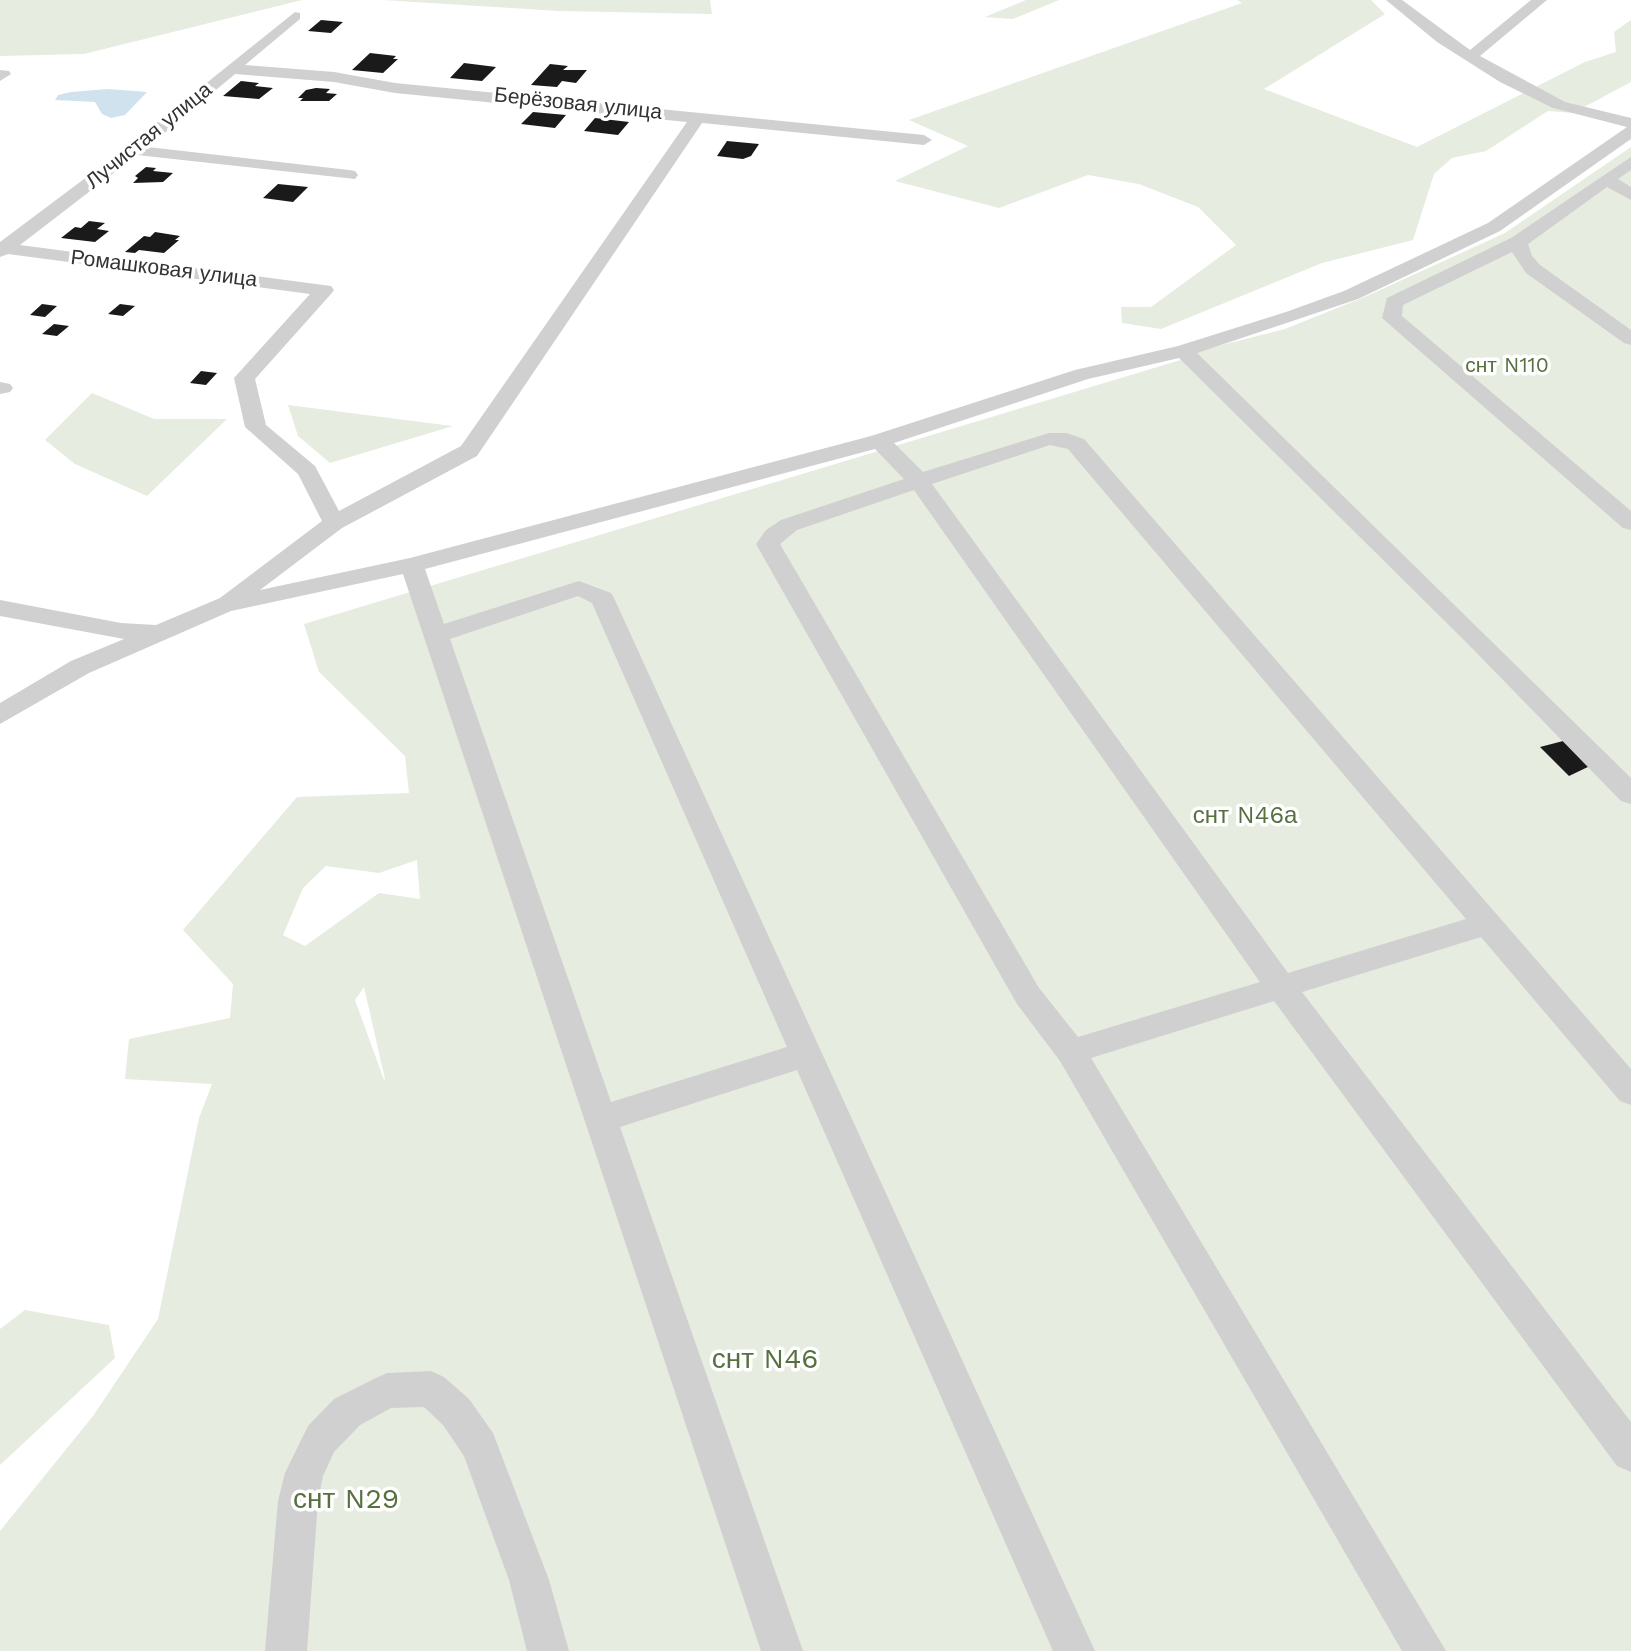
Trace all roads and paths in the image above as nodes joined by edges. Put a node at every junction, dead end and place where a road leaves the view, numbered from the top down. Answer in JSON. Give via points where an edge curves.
{"nodes":[{"id":1,"x":1393,"y":0,"type":"edge"},
{"id":2,"x":1540,"y":0,"type":"edge"},
{"id":3,"x":295,"y":16,"type":"dead end"},
{"id":4,"x":1470,"y":57,"type":"junction"},
{"id":5,"x":232,"y":69,"type":"junction"},
{"id":6,"x":698,"y":117,"type":"junction"},
{"id":7,"x":1631,"y":123,"type":"edge"},
{"id":8,"x":1631,"y":131,"type":"edge"},
{"id":9,"x":924,"y":140,"type":"dead end"},
{"id":10,"x":134,"y":150,"type":"junction"},
{"id":11,"x":1631,"y":162,"type":"edge"},
{"id":12,"x":348,"y":175,"type":"dead end"},
{"id":13,"x":1606,"y":179,"type":"junction"},
{"id":14,"x":1631,"y":195,"type":"edge"},
{"id":15,"x":1518,"y":242,"type":"junction"},
{"id":16,"x":2,"y":250,"type":"edge"},
{"id":17,"x":1631,"y":339,"type":"edge"},
{"id":18,"x":1183,"y":351,"type":"junction"},
{"id":19,"x":879,"y":441,"type":"junction"},
{"id":20,"x":919,"y":481,"type":"junction"},
{"id":21,"x":334,"y":523,"type":"junction"},
{"id":22,"x":1631,"y":523,"type":"edge"},
{"id":23,"x":412,"y":565,"type":"junction"},
{"id":24,"x":224,"y":605,"type":"junction"},
{"id":25,"x":0,"y":608,"type":"edge"},
{"id":26,"x":160,"y":632,"type":"junction"},
{"id":27,"x":436,"y":635,"type":"junction"},
{"id":28,"x":0,"y":715,"type":"edge"},
{"id":29,"x":1631,"y":794,"type":"edge"},
{"id":30,"x":1486,"y":924,"type":"junction"},
{"id":31,"x":1280,"y":986,"type":"junction"},
{"id":32,"x":1071,"y":1052,"type":"junction"},
{"id":33,"x":807,"y":1054,"type":"junction"},
{"id":34,"x":1631,"y":1092,"type":"edge"},
{"id":35,"x":601,"y":1119,"type":"junction"},
{"id":36,"x":1631,"y":1453,"type":"edge"},
{"id":37,"x":286,"y":1651,"type":"edge"},
{"id":38,"x":548,"y":1651,"type":"edge"},
{"id":39,"x":782,"y":1651,"type":"edge"},
{"id":40,"x":1074,"y":1651,"type":"edge"},
{"id":41,"x":1425,"y":1651,"type":"edge"}],
"edges":[{"from":1,"to":4,"type":"street"},
{"from":2,"to":4,"type":"street"},
{"from":3,"to":5,"type":"street","name":"Лучистая улица"},
{"from":4,"to":7,"type":"street","via":[[1559,106]]},
{"from":5,"to":6,"type":"street","name":"Берёзовая улица"},
{"from":5,"to":10,"type":"street","name":"Лучистая улица"},
{"from":6,"to":9,"type":"street","name":"Берёзовая улица"},
{"from":6,"to":21,"type":"street","via":[[469,451]]},
{"from":8,"to":18,"type":"street","via":[[1494,227],[1351,295]]},
{"from":10,"to":12,"type":"street"},
{"from":10,"to":16,"type":"street","name":"Лучистая улица"},
{"from":11,"to":13,"type":"street"},
{"from":13,"to":14,"type":"street"},
{"from":13,"to":15,"type":"street"},
{"from":15,"to":17,"type":"street","via":[[1533,269]]},
{"from":15,"to":22,"type":"street","via":[[1394,302],[1392,318]]},
{"from":16,"to":21,"type":"street","name":"Ромашковая улица","via":[[324,290],[244,378],[256,427],[307,471]]},
{"from":18,"to":19,"type":"street","via":[[1082,374]]},
{"from":18,"to":29,"type":"street"},
{"from":19,"to":20,"type":"street"},
{"from":19,"to":23,"type":"street"},
{"from":20,"to":30,"type":"street","via":[[1049,439],[1076,444]]},
{"from":20,"to":31,"type":"street"},
{"from":20,"to":32,"type":"street","via":[[789,525],[768,544],[1028,996]]},
{"from":21,"to":24,"type":"street"},
{"from":23,"to":24,"type":"street"},
{"from":23,"to":27,"type":"street"},
{"from":24,"to":26,"type":"street"},
{"from":25,"to":26,"type":"street","via":[[121,631]]},
{"from":26,"to":28,"type":"street","via":[[80,667]]},
{"from":27,"to":33,"type":"street","via":[[579,588],[603,598]]},
{"from":27,"to":35,"type":"street"},
{"from":30,"to":31,"type":"street"},
{"from":30,"to":34,"type":"street"},
{"from":31,"to":32,"type":"street"},
{"from":31,"to":36,"type":"street"},
{"from":32,"to":41,"type":"street"},
{"from":33,"to":35,"type":"street"},
{"from":33,"to":40,"type":"street"},
{"from":35,"to":39,"type":"street"},
{"from":37,"to":38,"type":"street","via":[[298,1501],[304,1473],[321,1439],[347,1412],[387,1391],[431,1389],[456,1412],[479,1446],[529,1580]]}]}
